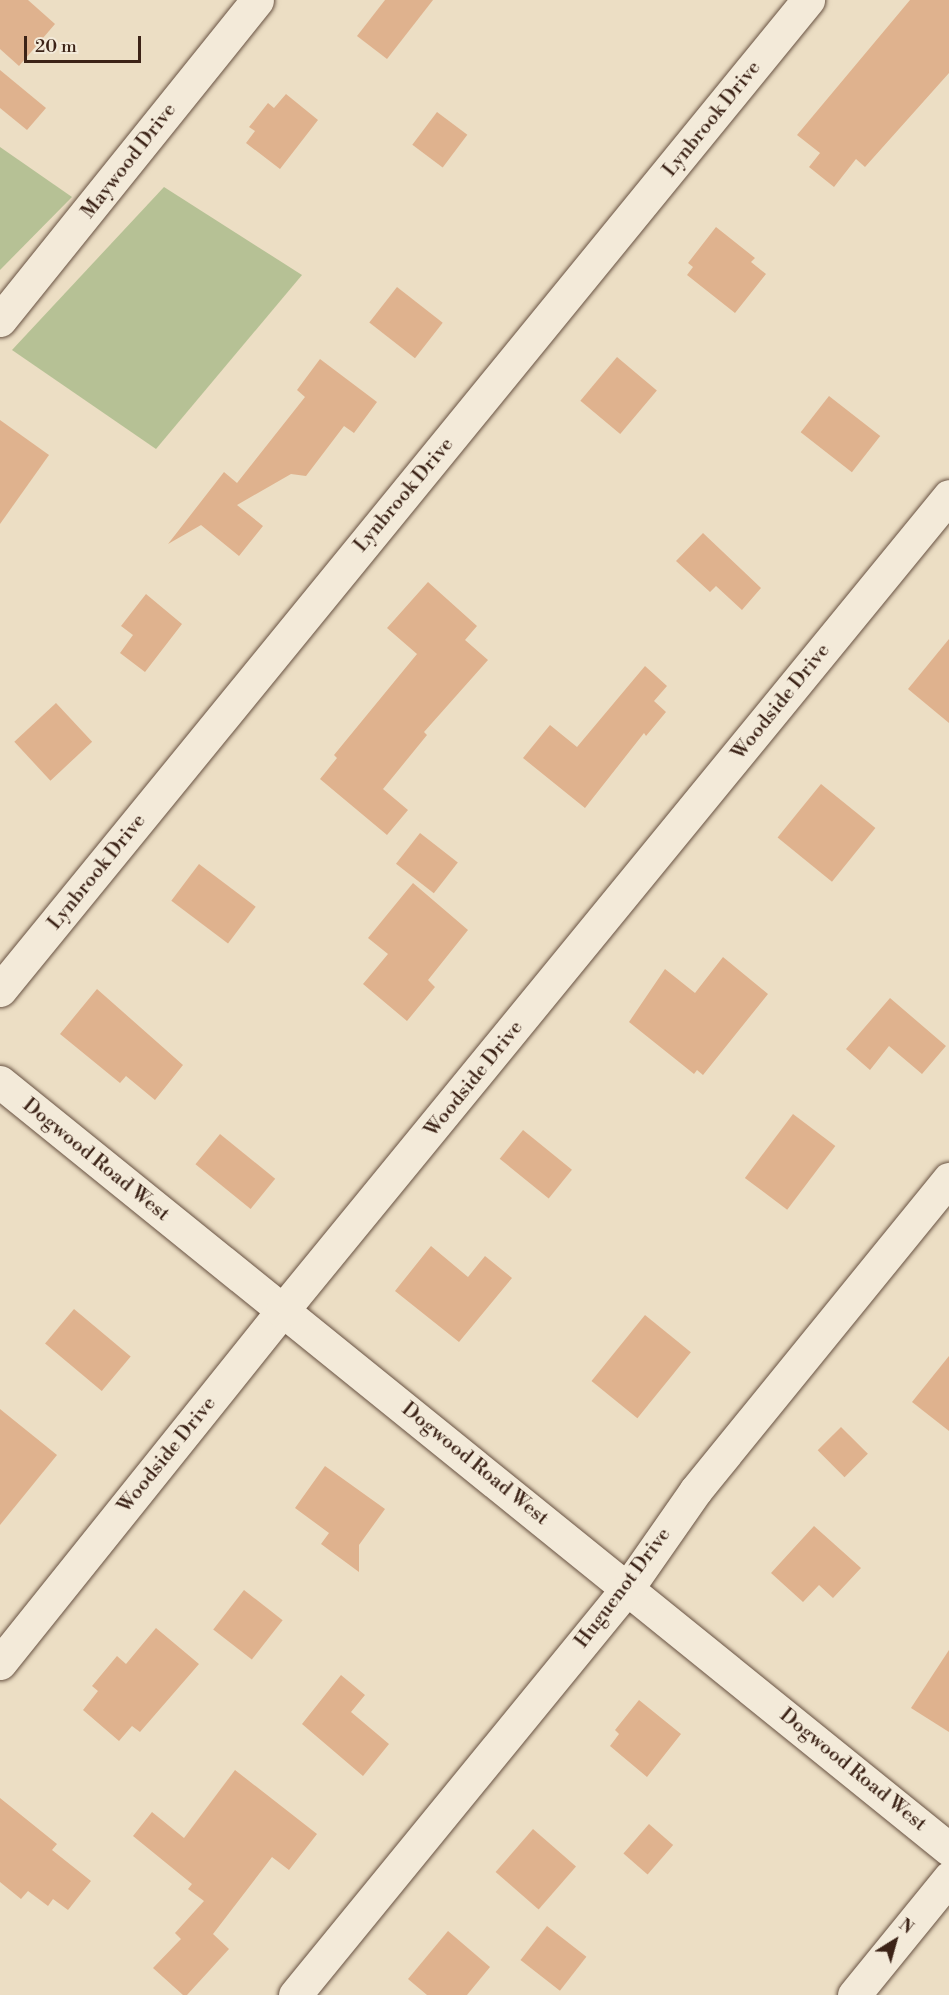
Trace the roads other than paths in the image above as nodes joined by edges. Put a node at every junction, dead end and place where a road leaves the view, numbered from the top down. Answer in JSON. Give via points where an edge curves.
{"nodes":[{"id":1,"x":257,"y":0,"type":"edge"},
{"id":2,"x":808,"y":0,"type":"edge"},
{"id":3,"x":0,"y":320,"type":"edge"},
{"id":4,"x":949,"y":496,"type":"edge"},
{"id":5,"x":0,"y":990,"type":"edge"},
{"id":6,"x":0,"y":1082,"type":"edge"},
{"id":7,"x":949,"y":1179,"type":"edge"},
{"id":8,"x":282,"y":1311,"type":"junction"},
{"id":9,"x":628,"y":1586,"type":"junction"},
{"id":10,"x":0,"y":1663,"type":"edge"},
{"id":11,"x":949,"y":1849,"type":"edge"},
{"id":12,"x":949,"y":1878,"type":"edge"},
{"id":13,"x":295,"y":1995,"type":"edge"},
{"id":14,"x":854,"y":1995,"type":"edge"}],
"edges":[{"from":1,"to":3,"type":"street","name":"Maywood Drive"},
{"from":2,"to":5,"type":"street","name":"Lynbrook Drive"},
{"from":4,"to":8,"type":"street","name":"Woodside Drive"},
{"from":6,"to":8,"type":"street","name":"Dogwood Road West"},
{"from":7,"to":9,"type":"street","name":"Huguenot Drive","via":[[696,1490]]},
{"from":8,"to":9,"type":"street","name":"Dogwood Road West"},
{"from":8,"to":10,"type":"street","name":"Woodside Drive"},
{"from":9,"to":11,"type":"street","name":"Dogwood Road West"},
{"from":9,"to":13,"type":"street","name":"Huguenot Drive"},
{"from":12,"to":14,"type":"street"}]}
